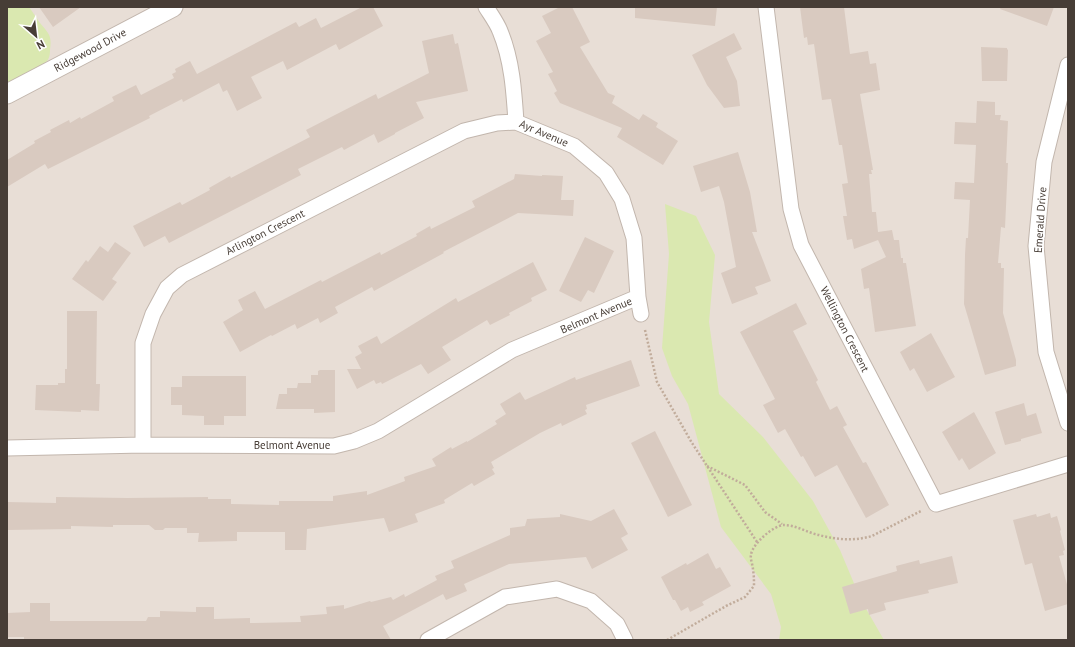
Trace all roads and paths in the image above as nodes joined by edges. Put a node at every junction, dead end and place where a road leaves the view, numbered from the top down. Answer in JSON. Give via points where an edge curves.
{"nodes":[{"id":1,"x":173,"y":7,"type":"edge"},
{"id":2,"x":486,"y":7,"type":"edge"},
{"id":3,"x":766,"y":7,"type":"edge"},
{"id":4,"x":1068,"y":65,"type":"edge"},
{"id":5,"x":7,"y":94,"type":"edge"},
{"id":6,"x":516,"y":122,"type":"junction"},
{"id":7,"x":638,"y":297,"type":"junction"},
{"id":8,"x":641,"y":314,"type":"joint"},
{"id":9,"x":1068,"y":422,"type":"edge"},
{"id":10,"x":143,"y":444,"type":"junction"},
{"id":11,"x":7,"y":448,"type":"edge"},
{"id":12,"x":1068,"y":464,"type":"edge"},
{"id":13,"x":707,"y":466,"type":"junction"},
{"id":14,"x":936,"y":504,"type":"junction"},
{"id":15,"x":782,"y":525,"type":"junction"},
{"id":16,"x":756,"y":542,"type":"junction"},
{"id":17,"x":428,"y":640,"type":"edge"},
{"id":18,"x":625,"y":640,"type":"edge"},
{"id":19,"x":667,"y":640,"type":"edge"}],
"edges":[{"from":1,"to":5,"type":"street","name":"Ridgewood Drive"},
{"from":2,"to":6,"type":"street","name":"Ayr Avenue","via":[[500,30],[509,59],[515,94]]},
{"from":3,"to":14,"type":"street","name":"Wellington Crescent","via":[[791,210],[801,245]]},
{"from":4,"to":9,"type":"street","name":"Emerald Drive","via":[[1044,162],[1036,246],[1046,352]]},
{"from":6,"to":7,"type":"street","name":"Ayr Avenue","via":[[574,146],[606,173],[622,199],[634,238]]},
{"from":6,"to":10,"type":"street","name":"Arlington Crescent","via":[[497,123],[464,131],[182,274],[167,288],[153,314],[143,343]]},
{"from":7,"to":8,"type":"street","name":"Ayr Avenue"},
{"from":7,"to":10,"type":"street","name":"Belmont Avenue","via":[[512,350],[378,431],[354,441],[334,446]]},
{"from":8,"to":13,"type":"path","via":[[657,382]]},
{"from":10,"to":11,"type":"street","name":"Belmont Avenue"},
{"from":12,"to":14,"type":"street"},
{"from":13,"to":15,"type":"path","via":[[745,485],[765,512]]},
{"from":13,"to":16,"type":"path"},
{"from":14,"to":15,"type":"path","via":[[872,536],[849,540],[819,536],[793,526]]},
{"from":15,"to":16,"type":"path"},
{"from":16,"to":19,"type":"path","via":[[751,555],[754,586],[745,597]]},
{"from":17,"to":18,"type":"street","via":[[505,597],[557,589],[591,602],[617,624]]}]}
